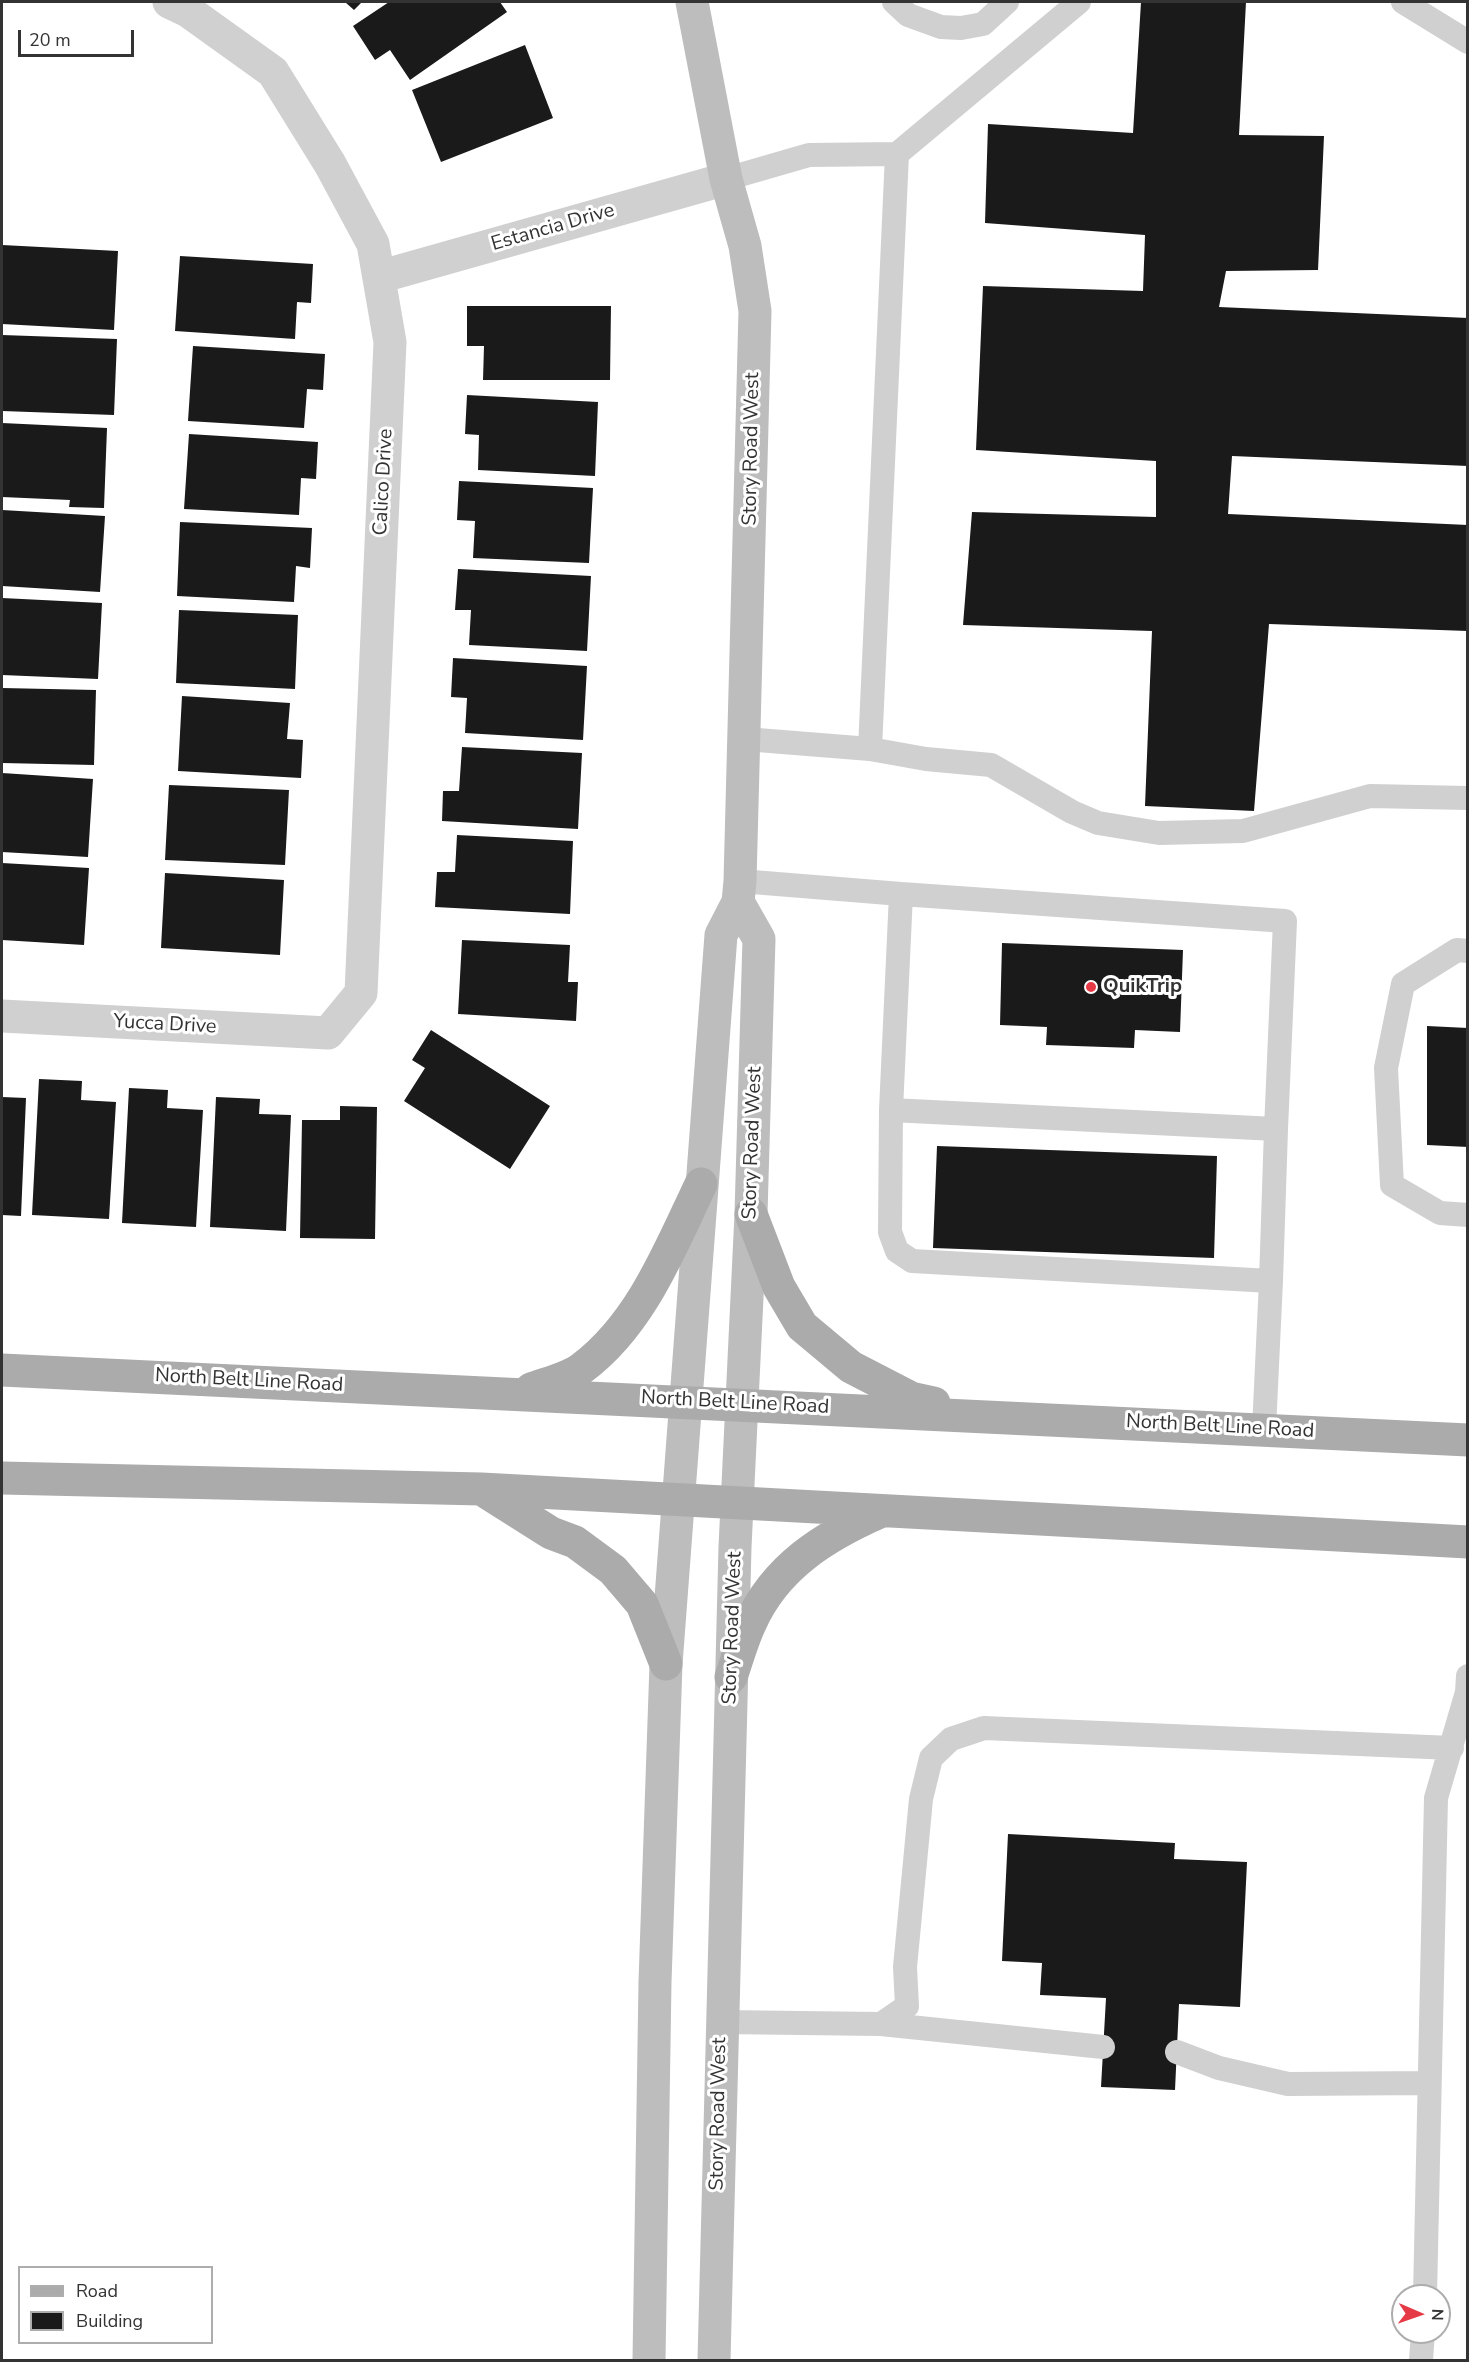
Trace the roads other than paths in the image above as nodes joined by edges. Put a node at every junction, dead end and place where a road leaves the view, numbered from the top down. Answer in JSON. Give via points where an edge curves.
{"nodes":[{"id":1,"x":169,"y":2,"type":"edge"},
{"id":2,"x":693,"y":2,"type":"edge"},
{"id":3,"x":1007,"y":2,"type":"edge"},
{"id":4,"x":1079,"y":2,"type":"edge"},
{"id":5,"x":1403,"y":2,"type":"edge"},
{"id":6,"x":901,"y":8,"type":"edge"},
{"id":7,"x":1467,"y":42,"type":"edge"},
{"id":8,"x":897,"y":154,"type":"junction"},
{"id":9,"x":726,"y":179,"type":"junction"},
{"id":10,"x":379,"y":277,"type":"junction"},
{"id":11,"x":745,"y":739,"type":"junction"},
{"id":12,"x":870,"y":748,"type":"junction"},
{"id":13,"x":1467,"y":798,"type":"edge"},
{"id":14,"x":739,"y":892,"type":"junction"},
{"id":15,"x":901,"y":894,"type":"junction"},
{"id":16,"x":1467,"y":951,"type":"edge"},
{"id":17,"x":2,"y":1016,"type":"edge"},
{"id":18,"x":328,"y":1033,"type":"joint"},
{"id":19,"x":891,"y":1110,"type":"junction"},
{"id":20,"x":1276,"y":1130,"type":"junction"},
{"id":21,"x":701,"y":1184,"type":"junction"},
{"id":22,"x":751,"y":1214,"type":"junction"},
{"id":23,"x":1467,"y":1215,"type":"edge"},
{"id":24,"x":1271,"y":1281,"type":"junction"},
{"id":25,"x":2,"y":1370,"type":"edge"},
{"id":26,"x":522,"y":1393,"type":"junction"},
{"id":27,"x":684,"y":1401,"type":"junction"},
{"id":28,"x":742,"y":1404,"type":"junction"},
{"id":29,"x":991,"y":1416,"type":"junction"},
{"id":30,"x":1264,"y":1429,"type":"junction"},
{"id":31,"x":1467,"y":1440,"type":"edge"},
{"id":32,"x":2,"y":1478,"type":"edge"},
{"id":33,"x":481,"y":1489,"type":"junction"},
{"id":34,"x":677,"y":1499,"type":"junction"},
{"id":35,"x":737,"y":1501,"type":"junction"},
{"id":36,"x":883,"y":1511,"type":"junction"},
{"id":37,"x":1467,"y":1542,"type":"edge"},
{"id":38,"x":666,"y":1664,"type":"junction"},
{"id":39,"x":1467,"y":1676,"type":"edge"},
{"id":40,"x":731,"y":1677,"type":"junction"},
{"id":41,"x":1452,"y":1748,"type":"junction"},
{"id":42,"x":721,"y":2022,"type":"junction"},
{"id":43,"x":881,"y":2024,"type":"junction"},
{"id":44,"x":1103,"y":2047,"type":"dead end"},
{"id":45,"x":1177,"y":2052,"type":"dead end"},
{"id":46,"x":1429,"y":2083,"type":"junction"},
{"id":47,"x":1425,"y":2284,"type":"edge"},
{"id":48,"x":1422,"y":2344,"type":"edge"},
{"id":49,"x":649,"y":2361,"type":"edge"},
{"id":50,"x":714,"y":2361,"type":"edge"},
{"id":51,"x":1421,"y":2361,"type":"edge"}],
"edges":[{"from":1,"to":10,"type":"street","name":"Calico Drive","via":[[188,11],[273,72],[373,243]]},
{"from":2,"to":9,"type":"street","name":"Story Road West"},
{"from":3,"to":6,"type":"lane","via":[[983,24],[961,27],[941,27]]},
{"from":4,"to":8,"type":"lane"},
{"from":5,"to":7,"type":"lane"},
{"from":8,"to":9,"type":"lane","via":[[809,155]]},
{"from":8,"to":12,"type":"lane"},
{"from":9,"to":10,"type":"street","name":"Estancia Drive"},
{"from":9,"to":11,"type":"street","name":"Story Road West","via":[[745,246],[755,311]]},
{"from":10,"to":18,"type":"street","name":"Calico Drive","via":[[390,342],[362,993]]},
{"from":11,"to":12,"type":"lane"},
{"from":11,"to":14,"type":"street","name":"Story Road West"},
{"from":12,"to":13,"type":"lane","via":[[926,759],[991,765],[1098,824],[1159,833],[1243,831],[1370,796]]},
{"from":14,"to":15,"type":"lane"},
{"from":14,"to":21,"type":"street","name":"Story Road West","via":[[721,935]]},
{"from":14,"to":22,"type":"street","name":"Story Road West","via":[[759,939]]},
{"from":15,"to":19,"type":"lane"},
{"from":15,"to":20,"type":"lane","via":[[1285,921]]},
{"from":16,"to":23,"type":"lane","via":[[1457,951],[1403,984],[1386,1068],[1392,1185],[1440,1213]]},
{"from":17,"to":18,"type":"street","name":"Yucca Drive"},
{"from":19,"to":20,"type":"lane"},
{"from":19,"to":24,"type":"lane","via":[[890,1232],[897,1251],[912,1262]]},
{"from":20,"to":24,"type":"lane"},
{"from":21,"to":26,"type":"main road","via":[[669,1252],[622,1332],[581,1370]]},
{"from":21,"to":27,"type":"street","name":"Story Road West"},
{"from":22,"to":28,"type":"street","name":"Story Road West"},
{"from":22,"to":29,"type":"main road","via":[[779,1287],[802,1326],[851,1367],[911,1398]]},
{"from":24,"to":30,"type":"lane"},
{"from":25,"to":26,"type":"main road","name":"North Belt Line Road"},
{"from":26,"to":27,"type":"main road","name":"North Belt Line Road"},
{"from":27,"to":28,"type":"main road","name":"North Belt Line Road"},
{"from":27,"to":34,"type":"street","name":"Story Road West"},
{"from":28,"to":29,"type":"main road","name":"North Belt Line Road"},
{"from":28,"to":35,"type":"street","name":"Story Road West"},
{"from":29,"to":30,"type":"main road","name":"North Belt Line Road"},
{"from":30,"to":31,"type":"main road","name":"North Belt Line Road"},
{"from":32,"to":33,"type":"main road"},
{"from":33,"to":34,"type":"main road"},
{"from":33,"to":38,"type":"main road","via":[[551,1533],[574,1542],[613,1570],[642,1604]]},
{"from":34,"to":35,"type":"main road"},
{"from":34,"to":38,"type":"street","name":"Story Road West"},
{"from":35,"to":36,"type":"main road"},
{"from":35,"to":40,"type":"street","name":"Story Road West"},
{"from":36,"to":37,"type":"main road"},
{"from":36,"to":40,"type":"main road","via":[[812,1547],[787,1570],[769,1590],[750,1624]]},
{"from":38,"to":49,"type":"street","name":"Story Road West"},
{"from":39,"to":41,"type":"lane","via":[[1467,1692]]},
{"from":40,"to":42,"type":"street","name":"Story Road West"},
{"from":41,"to":43,"type":"lane","via":[[984,1728],[951,1739],[931,1758],[921,1799],[905,1967],[906,2006]]},
{"from":41,"to":46,"type":"lane","via":[[1436,1798]]},
{"from":42,"to":43,"type":"lane"},
{"from":42,"to":50,"type":"street","name":"Story Road West"},
{"from":43,"to":44,"type":"lane"},
{"from":45,"to":46,"type":"lane","via":[[1219,2068],[1288,2084]]},
{"from":46,"to":47,"type":"lane"},
{"from":48,"to":51,"type":"lane"}]}
